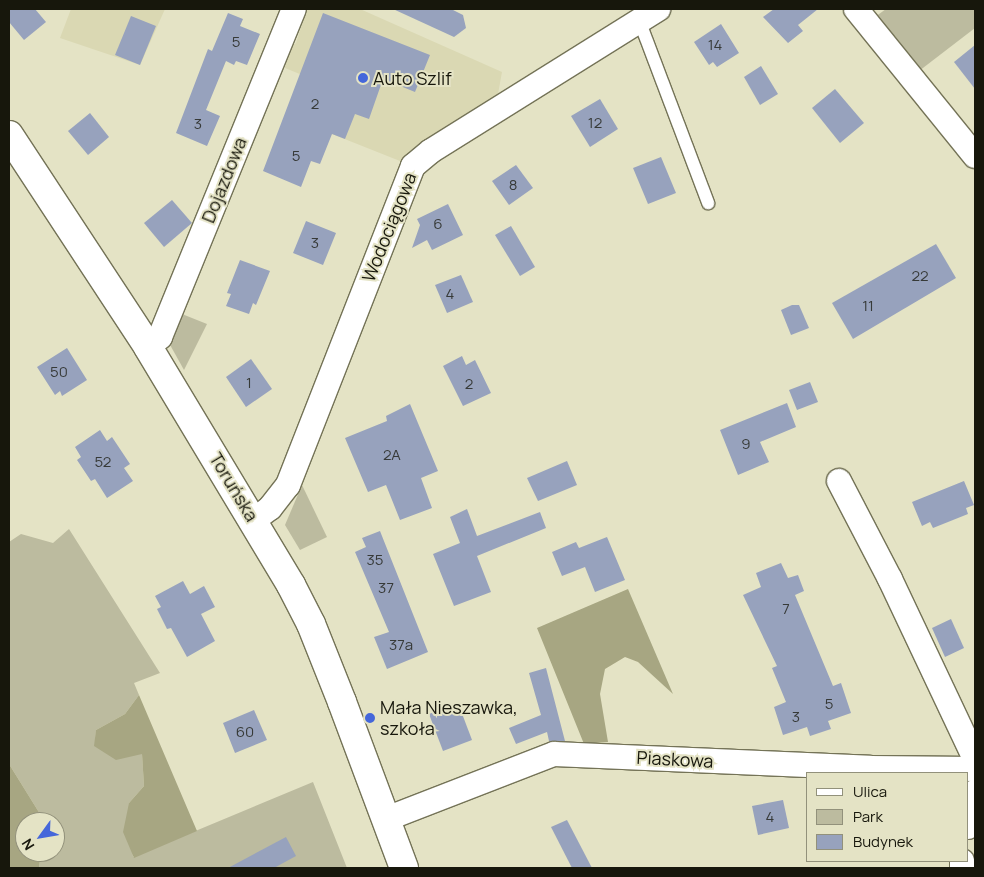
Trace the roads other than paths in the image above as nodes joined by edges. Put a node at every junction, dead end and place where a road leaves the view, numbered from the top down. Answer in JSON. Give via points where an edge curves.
{"nodes":[{"id":1,"x":294,"y":9,"type":"edge"},
{"id":2,"x":856,"y":9,"type":"edge"},
{"id":3,"x":648,"y":14,"type":"edge"},
{"id":4,"x":9,"y":135,"type":"edge"},
{"id":5,"x":975,"y":156,"type":"edge"},
{"id":6,"x":708,"y":204,"type":"dead end"},
{"id":7,"x":148,"y":347,"type":"junction"},
{"id":8,"x":839,"y":481,"type":"dead end"},
{"id":9,"x":254,"y":520,"type":"junction"},
{"id":10,"x":975,"y":759,"type":"edge"},
{"id":11,"x":975,"y":769,"type":"edge"},
{"id":12,"x":975,"y":792,"type":"edge"},
{"id":13,"x":386,"y":819,"type":"junction"},
{"id":14,"x":969,"y":822,"type":"edge"},
{"id":15,"x":404,"y":868,"type":"edge"}],
"edges":[{"from":1,"to":7,"type":"street","name":"Dojazdowa","via":[[160,338]]},
{"from":2,"to":5,"type":"street"},
{"from":3,"to":6,"type":"lane"},
{"from":3,"to":9,"type":"street","name":"Wodociągowa","via":[[431,151],[413,166],[288,485],[270,508]]},
{"from":4,"to":7,"type":"main road","name":"Toruńska"},
{"from":7,"to":9,"type":"main road","name":"Toruńska"},
{"from":8,"to":10,"type":"street","via":[[890,579]]},
{"from":9,"to":13,"type":"main road","name":"Toruńska","via":[[311,624]]},
{"from":11,"to":13,"type":"street","name":"Piaskowa","via":[[870,768],[554,754]]},
{"from":12,"to":14,"type":"street"},
{"from":13,"to":15,"type":"main road","name":"Toruńska"}]}
